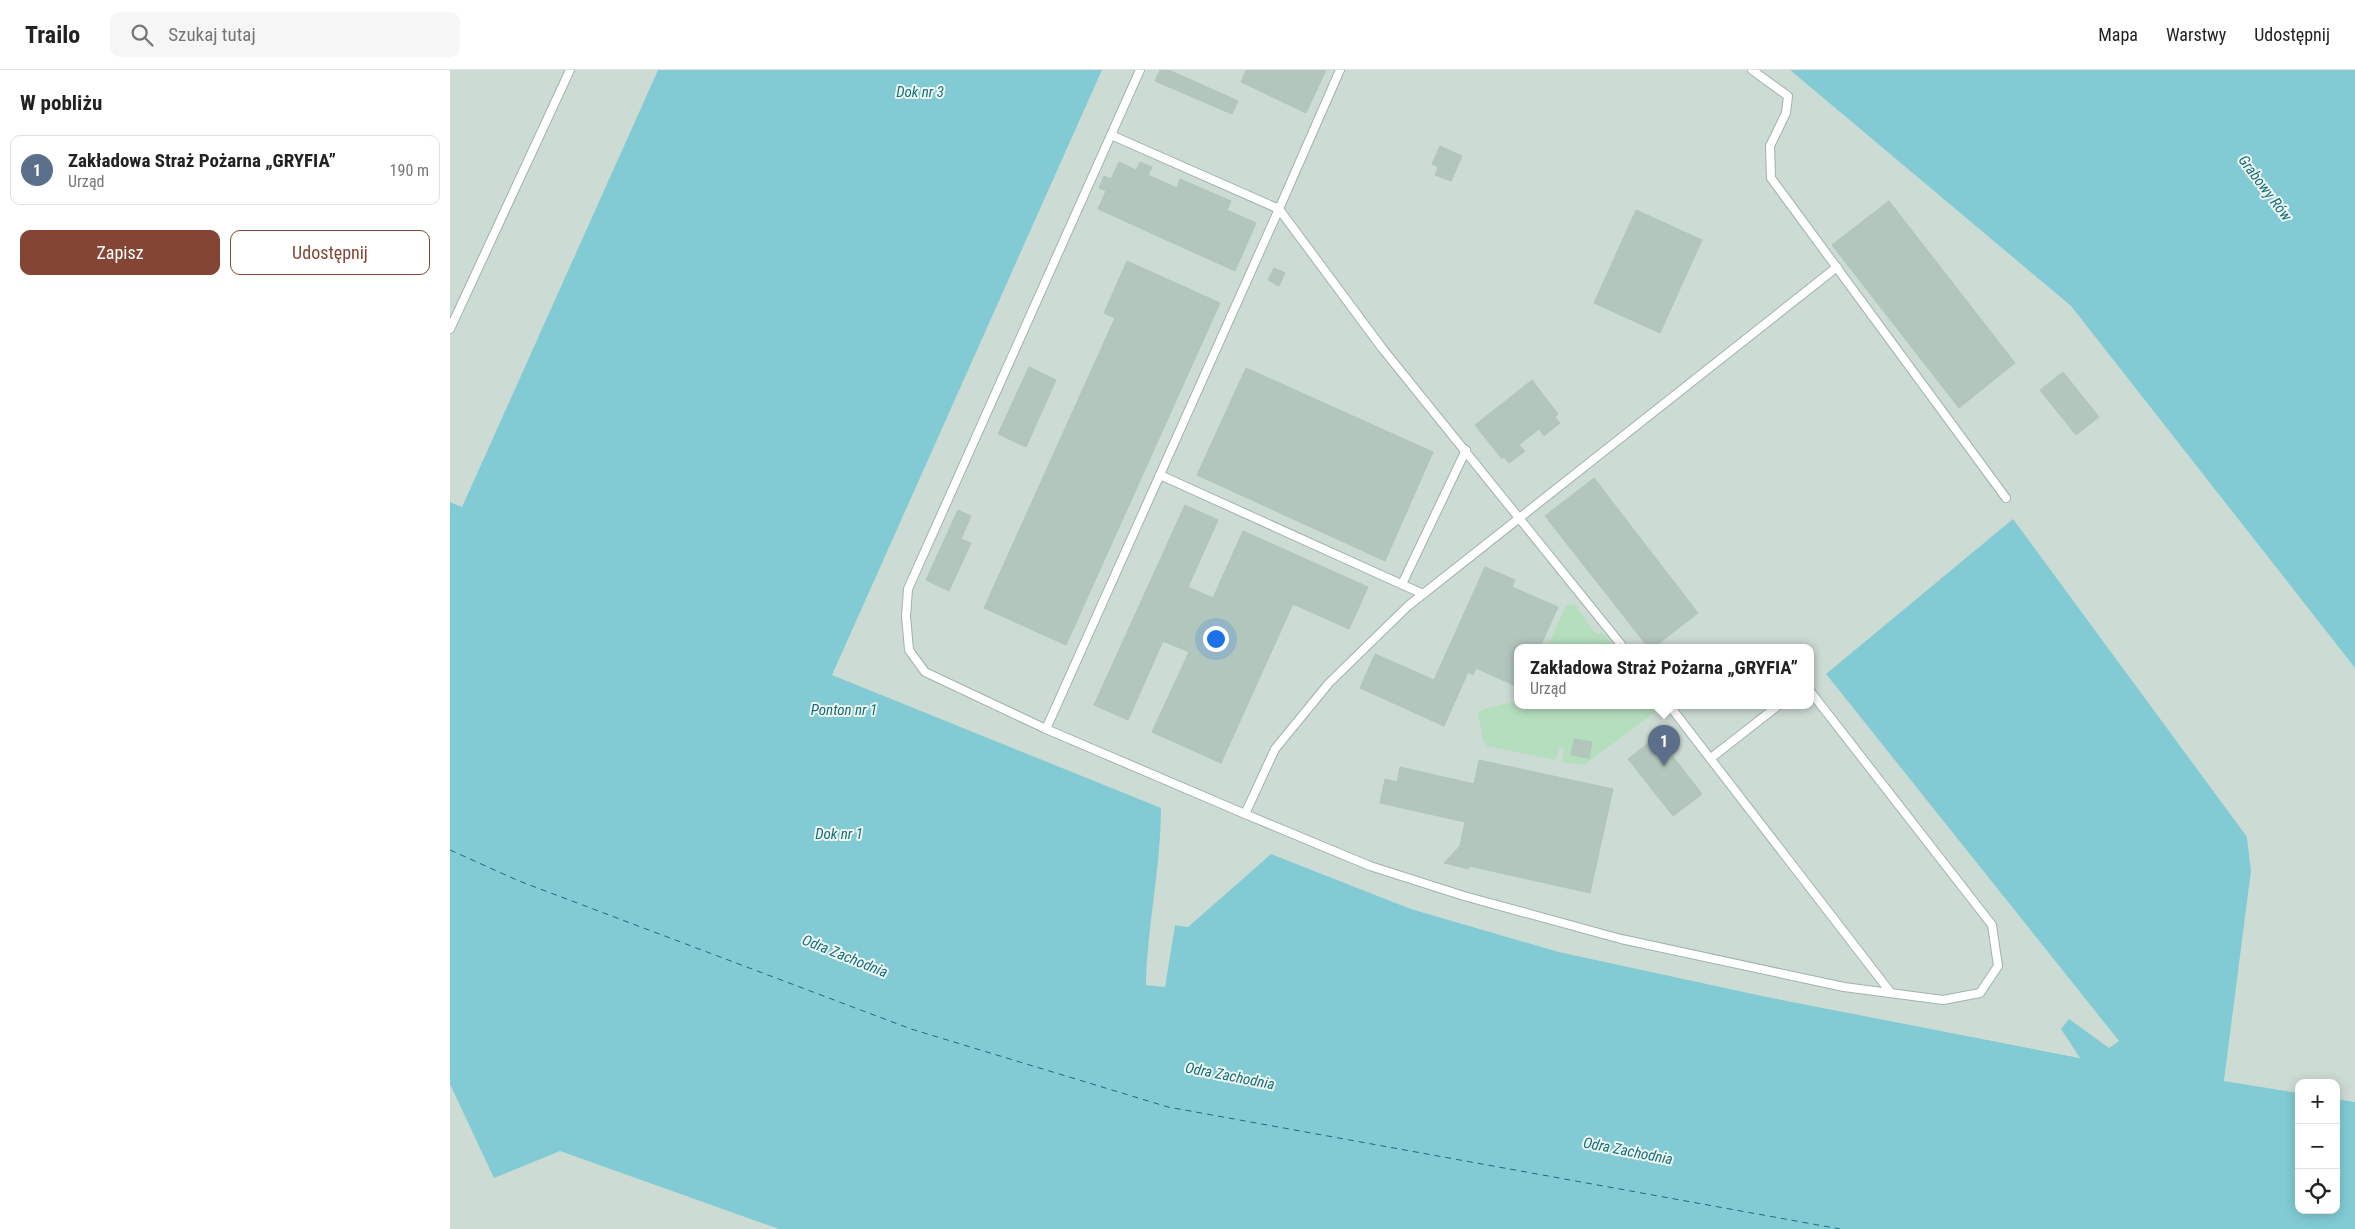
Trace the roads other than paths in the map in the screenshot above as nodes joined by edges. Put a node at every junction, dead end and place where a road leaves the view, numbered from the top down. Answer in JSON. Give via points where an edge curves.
{"nodes":[{"id":1,"x":570,"y":70,"type":"edge"},
{"id":2,"x":1140,"y":70,"type":"edge"},
{"id":3,"x":1340,"y":70,"type":"edge"},
{"id":4,"x":1752,"y":70,"type":"edge"},
{"id":5,"x":1110,"y":135,"type":"junction"},
{"id":6,"x":1279,"y":209,"type":"junction"},
{"id":7,"x":1837,"y":267,"type":"junction"},
{"id":8,"x":450,"y":329,"type":"edge"},
{"id":9,"x":1466,"y":450,"type":"junction"},
{"id":10,"x":1160,"y":475,"type":"junction"},
{"id":11,"x":2006,"y":498,"type":"dead end"},
{"id":12,"x":1520,"y":517,"type":"junction"},
{"id":13,"x":1402,"y":584,"type":"junction"},
{"id":14,"x":1423,"y":594,"type":"junction"},
{"id":15,"x":1621,"y":644,"type":"edge"},
{"id":16,"x":1814,"y":696,"type":"edge"},
{"id":17,"x":1672,"y":709,"type":"edge"},
{"id":18,"x":1773,"y":709,"type":"edge"},
{"id":19,"x":1046,"y":729,"type":"junction"},
{"id":20,"x":1711,"y":758,"type":"junction"},
{"id":21,"x":1245,"y":814,"type":"junction"},
{"id":22,"x":1891,"y":993,"type":"junction"}],
"edges":[{"from":1,"to":8,"type":"lane"},
{"from":2,"to":5,"type":"lane"},
{"from":3,"to":6,"type":"lane"},
{"from":4,"to":7,"type":"lane","via":[[1788,96],[1786,113],[1770,146],[1771,178]]},
{"from":5,"to":6,"type":"lane"},
{"from":5,"to":19,"type":"lane","via":[[908,588],[909,650],[925,672]]},
{"from":6,"to":9,"type":"lane","via":[[1382,348]]},
{"from":6,"to":10,"type":"lane"},
{"from":7,"to":11,"type":"lane"},
{"from":7,"to":12,"type":"lane"},
{"from":9,"to":12,"type":"lane"},
{"from":9,"to":13,"type":"lane"},
{"from":10,"to":13,"type":"lane"},
{"from":10,"to":19,"type":"lane"},
{"from":12,"to":14,"type":"lane"},
{"from":12,"to":15,"type":"lane"},
{"from":13,"to":14,"type":"lane"},
{"from":14,"to":21,"type":"lane","via":[[1329,683],[1275,748]]},
{"from":16,"to":22,"type":"lane","via":[[1992,925],[1998,966],[1980,993],[1943,1000]]},
{"from":17,"to":20,"type":"lane"},
{"from":18,"to":20,"type":"lane"},
{"from":19,"to":21,"type":"lane"},
{"from":20,"to":22,"type":"lane"},
{"from":21,"to":22,"type":"lane","via":[[1370,866],[1464,896],[1621,939],[1844,987]]}]}
